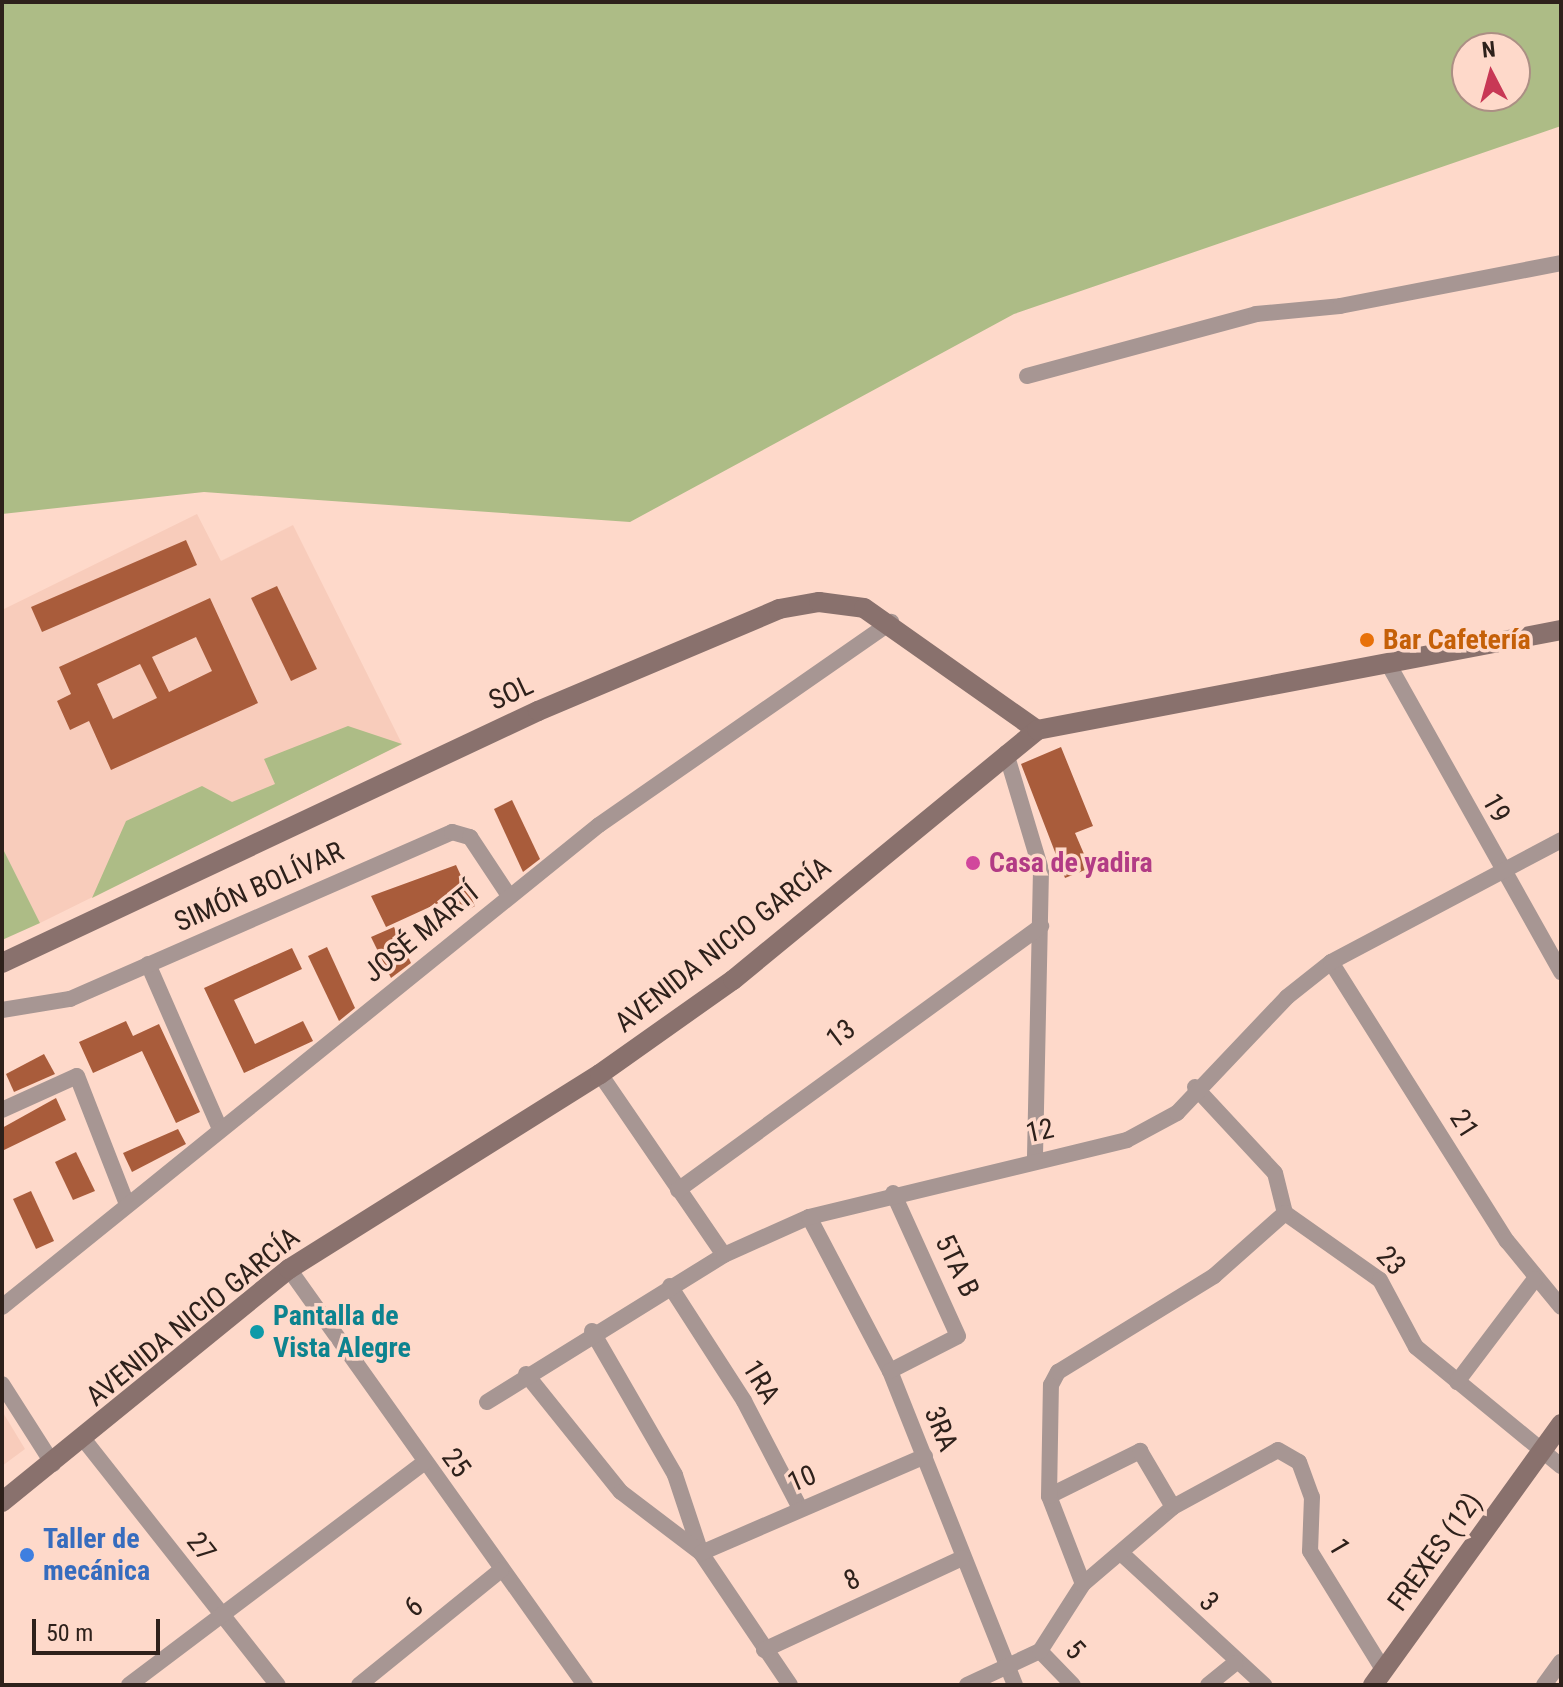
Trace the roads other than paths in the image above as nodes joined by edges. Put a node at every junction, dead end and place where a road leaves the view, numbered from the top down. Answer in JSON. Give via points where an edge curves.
{"nodes":[{"id":1,"x":1561,"y":263,"type":"edge"},
{"id":2,"x":1027,"y":376,"type":"dead end"},
{"id":3,"x":891,"y":622,"type":"junction"},
{"id":4,"x":1561,"y":630,"type":"edge"},
{"id":5,"x":1390,"y":667,"type":"junction"},
{"id":6,"x":1037,"y":730,"type":"junction"},
{"id":7,"x":1006,"y":753,"type":"junction"},
{"id":8,"x":1561,"y":840,"type":"edge"},
{"id":9,"x":1500,"y":869,"type":"junction"},
{"id":10,"x":509,"y":896,"type":"junction"},
{"id":11,"x":1041,"y":926,"type":"junction"},
{"id":12,"x":1331,"y":962,"type":"junction"},
{"id":13,"x":2,"y":963,"type":"edge"},
{"id":14,"x":148,"y":964,"type":"junction"},
{"id":15,"x":1561,"y":972,"type":"edge"},
{"id":16,"x":2,"y":1010,"type":"edge"},
{"id":17,"x":600,"y":1074,"type":"junction"},
{"id":18,"x":1195,"y":1087,"type":"junction"},
{"id":19,"x":2,"y":1110,"type":"edge"},
{"id":20,"x":220,"y":1129,"type":"junction"},
{"id":21,"x":1035,"y":1158,"type":"junction"},
{"id":22,"x":678,"y":1190,"type":"junction"},
{"id":23,"x":893,"y":1193,"type":"junction"},
{"id":24,"x":127,"y":1204,"type":"junction"},
{"id":25,"x":1285,"y":1213,"type":"junction"},
{"id":26,"x":809,"y":1217,"type":"junction"},
{"id":27,"x":724,"y":1255,"type":"junction"},
{"id":28,"x":289,"y":1269,"type":"junction"},
{"id":29,"x":1535,"y":1279,"type":"junction"},
{"id":30,"x":670,"y":1286,"type":"junction"},
{"id":31,"x":2,"y":1307,"type":"edge"},
{"id":32,"x":1561,"y":1307,"type":"edge"},
{"id":33,"x":592,"y":1331,"type":"junction"},
{"id":34,"x":890,"y":1371,"type":"junction"},
{"id":35,"x":526,"y":1374,"type":"junction"},
{"id":36,"x":1457,"y":1382,"type":"junction"},
{"id":37,"x":2,"y":1384,"type":"edge"},
{"id":38,"x":487,"y":1402,"type":"dead end"},
{"id":39,"x":1561,"y":1424,"type":"edge"},
{"id":40,"x":85,"y":1441,"type":"junction"},
{"id":41,"x":1541,"y":1452,"type":"junction"},
{"id":42,"x":925,"y":1456,"type":"junction"},
{"id":43,"x":424,"y":1463,"type":"junction"},
{"id":44,"x":53,"y":1464,"type":"junction"},
{"id":45,"x":1561,"y":1466,"type":"edge"},
{"id":46,"x":1049,"y":1496,"type":"junction"},
{"id":47,"x":2,"y":1502,"type":"edge"},
{"id":48,"x":1173,"y":1507,"type":"junction"},
{"id":49,"x":800,"y":1508,"type":"junction"},
{"id":50,"x":701,"y":1553,"type":"junction"},
{"id":51,"x":1121,"y":1553,"type":"junction"},
{"id":52,"x":962,"y":1558,"type":"junction"},
{"id":53,"x":501,"y":1570,"type":"junction"},
{"id":54,"x":1083,"y":1584,"type":"junction"},
{"id":55,"x":222,"y":1617,"type":"junction"},
{"id":56,"x":764,"y":1650,"type":"junction"},
{"id":57,"x":1040,"y":1651,"type":"junction"},
{"id":58,"x":1561,"y":1662,"type":"edge"},
{"id":59,"x":1235,"y":1663,"type":"junction"},
{"id":60,"x":1008,"y":1668,"type":"junction"},
{"id":61,"x":1379,"y":1678,"type":"edge"},
{"id":62,"x":129,"y":1685,"type":"edge"},
{"id":63,"x":278,"y":1685,"type":"edge"},
{"id":64,"x":359,"y":1685,"type":"edge"},
{"id":65,"x":585,"y":1685,"type":"edge"},
{"id":66,"x":790,"y":1685,"type":"edge"},
{"id":67,"x":967,"y":1685,"type":"edge"},
{"id":68,"x":1015,"y":1685,"type":"edge"},
{"id":69,"x":1073,"y":1685,"type":"edge"},
{"id":70,"x":1208,"y":1685,"type":"edge"},
{"id":71,"x":1264,"y":1685,"type":"edge"},
{"id":72,"x":1544,"y":1685,"type":"edge"}],
"edges":[{"from":1,"to":2,"type":"street","via":[[1340,306],[1256,314]]},
{"from":3,"to":6,"type":"street","name":"SOL"},
{"from":3,"to":10,"type":"street","name":"JOSÉ MARTÍ"},
{"from":3,"to":13,"type":"street","name":"SOL","via":[[864,608],[819,602],[712,633]]},
{"from":4,"to":5,"type":"street","name":"AVENIDA NICIO GARCÍA"},
{"from":5,"to":6,"type":"street","name":"AVENIDA NICIO GARCÍA","via":[[1139,705]]},
{"from":5,"to":9,"type":"street","name":"19"},
{"from":6,"to":7,"type":"street","name":"AVENIDA NICIO GARCÍA"},
{"from":7,"to":11,"type":"street","via":[[1031,822]]},
{"from":7,"to":17,"type":"street","name":"AVENIDA NICIO GARCÍA","via":[[733,980]]},
{"from":8,"to":9,"type":"street","name":"12"},
{"from":9,"to":12,"type":"street","name":"12"},
{"from":9,"to":15,"type":"street","name":"19"},
{"from":10,"to":14,"type":"street","name":"SIMÓN BOLÍVAR","via":[[470,837],[452,832]]},
{"from":10,"to":20,"type":"street","name":"JOSÉ MARTÍ"},
{"from":11,"to":21,"type":"street"},
{"from":11,"to":22,"type":"street","name":"13"},
{"from":12,"to":18,"type":"street","name":"12"},
{"from":12,"to":29,"type":"street","name":"21"},
{"from":14,"to":16,"type":"street","name":"SIMÓN BOLÍVAR","via":[[70,999]]},
{"from":14,"to":20,"type":"street"},
{"from":17,"to":22,"type":"street"},
{"from":17,"to":28,"type":"street","name":"AVENIDA NICIO GARCÍA"},
{"from":18,"to":21,"type":"street","name":"12","via":[[1177,1113],[1127,1140]]},
{"from":18,"to":25,"type":"street","via":[[1275,1173]]},
{"from":19,"to":24,"type":"street","via":[[77,1076]]},
{"from":20,"to":24,"type":"street","name":"JOSÉ MARTÍ"},
{"from":21,"to":23,"type":"street","name":"12"},
{"from":22,"to":27,"type":"street"},
{"from":23,"to":26,"type":"street","name":"12"},
{"from":23,"to":34,"type":"street","name":"5TA B","via":[[958,1336]]},
{"from":24,"to":31,"type":"street","name":"JOSÉ MARTÍ"},
{"from":25,"to":36,"type":"street","name":"23","via":[[1380,1280],[1416,1347]]},
{"from":25,"to":46,"type":"street","via":[[1214,1276],[1058,1372],[1048,1398]]},
{"from":26,"to":27,"type":"street","name":"12"},
{"from":26,"to":34,"type":"street","name":"3RA"},
{"from":27,"to":30,"type":"street","name":"12"},
{"from":28,"to":40,"type":"street","name":"AVENIDA NICIO GARCÍA"},
{"from":28,"to":43,"type":"street","name":"25"},
{"from":29,"to":32,"type":"street","name":"21"},
{"from":29,"to":36,"type":"street"},
{"from":30,"to":33,"type":"street","name":"12"},
{"from":30,"to":49,"type":"street","name":"1RA","via":[[744,1401]]},
{"from":33,"to":35,"type":"street","name":"12"},
{"from":33,"to":50,"type":"street","via":[[675,1475]]},
{"from":34,"to":42,"type":"street","name":"3RA"},
{"from":35,"to":38,"type":"street","name":"12"},
{"from":35,"to":50,"type":"street","via":[[621,1492]]},
{"from":36,"to":41,"type":"street","name":"23"},
{"from":37,"to":44,"type":"street"},
{"from":39,"to":41,"type":"street","name":"FREXES (12)"},
{"from":40,"to":44,"type":"street","name":"AVENIDA NICIO GARCÍA"},
{"from":40,"to":55,"type":"street","name":"27"},
{"from":41,"to":45,"type":"street","name":"23"},
{"from":41,"to":61,"type":"street","name":"FREXES (12)"},
{"from":42,"to":49,"type":"street","name":"10"},
{"from":42,"to":52,"type":"street","name":"3RA"},
{"from":43,"to":53,"type":"street","name":"25"},
{"from":43,"to":55,"type":"street"},
{"from":44,"to":47,"type":"street","name":"AVENIDA NICIO GARCÍA"},
{"from":46,"to":48,"type":"street","via":[[1140,1451]]},
{"from":46,"to":54,"type":"street"},
{"from":48,"to":51,"type":"street"},
{"from":48,"to":61,"type":"street","name":"1","via":[[1278,1450],[1299,1462],[1312,1497],[1310,1551]]},
{"from":49,"to":50,"type":"street","name":"10"},
{"from":50,"to":56,"type":"street"},
{"from":51,"to":54,"type":"street"},
{"from":51,"to":59,"type":"street","name":"3"},
{"from":52,"to":56,"type":"street","name":"8"},
{"from":52,"to":60,"type":"street","name":"3RA"},
{"from":53,"to":64,"type":"street","name":"6"},
{"from":53,"to":65,"type":"street","name":"25"},
{"from":54,"to":57,"type":"street"},
{"from":55,"to":62,"type":"street"},
{"from":55,"to":63,"type":"street","name":"27"},
{"from":56,"to":66,"type":"street"},
{"from":57,"to":60,"type":"street"},
{"from":57,"to":69,"type":"street","name":"5"},
{"from":58,"to":72,"type":"street"},
{"from":59,"to":70,"type":"street"},
{"from":59,"to":71,"type":"street","name":"3"},
{"from":60,"to":67,"type":"street"},
{"from":60,"to":68,"type":"street","name":"3RA"}]}
